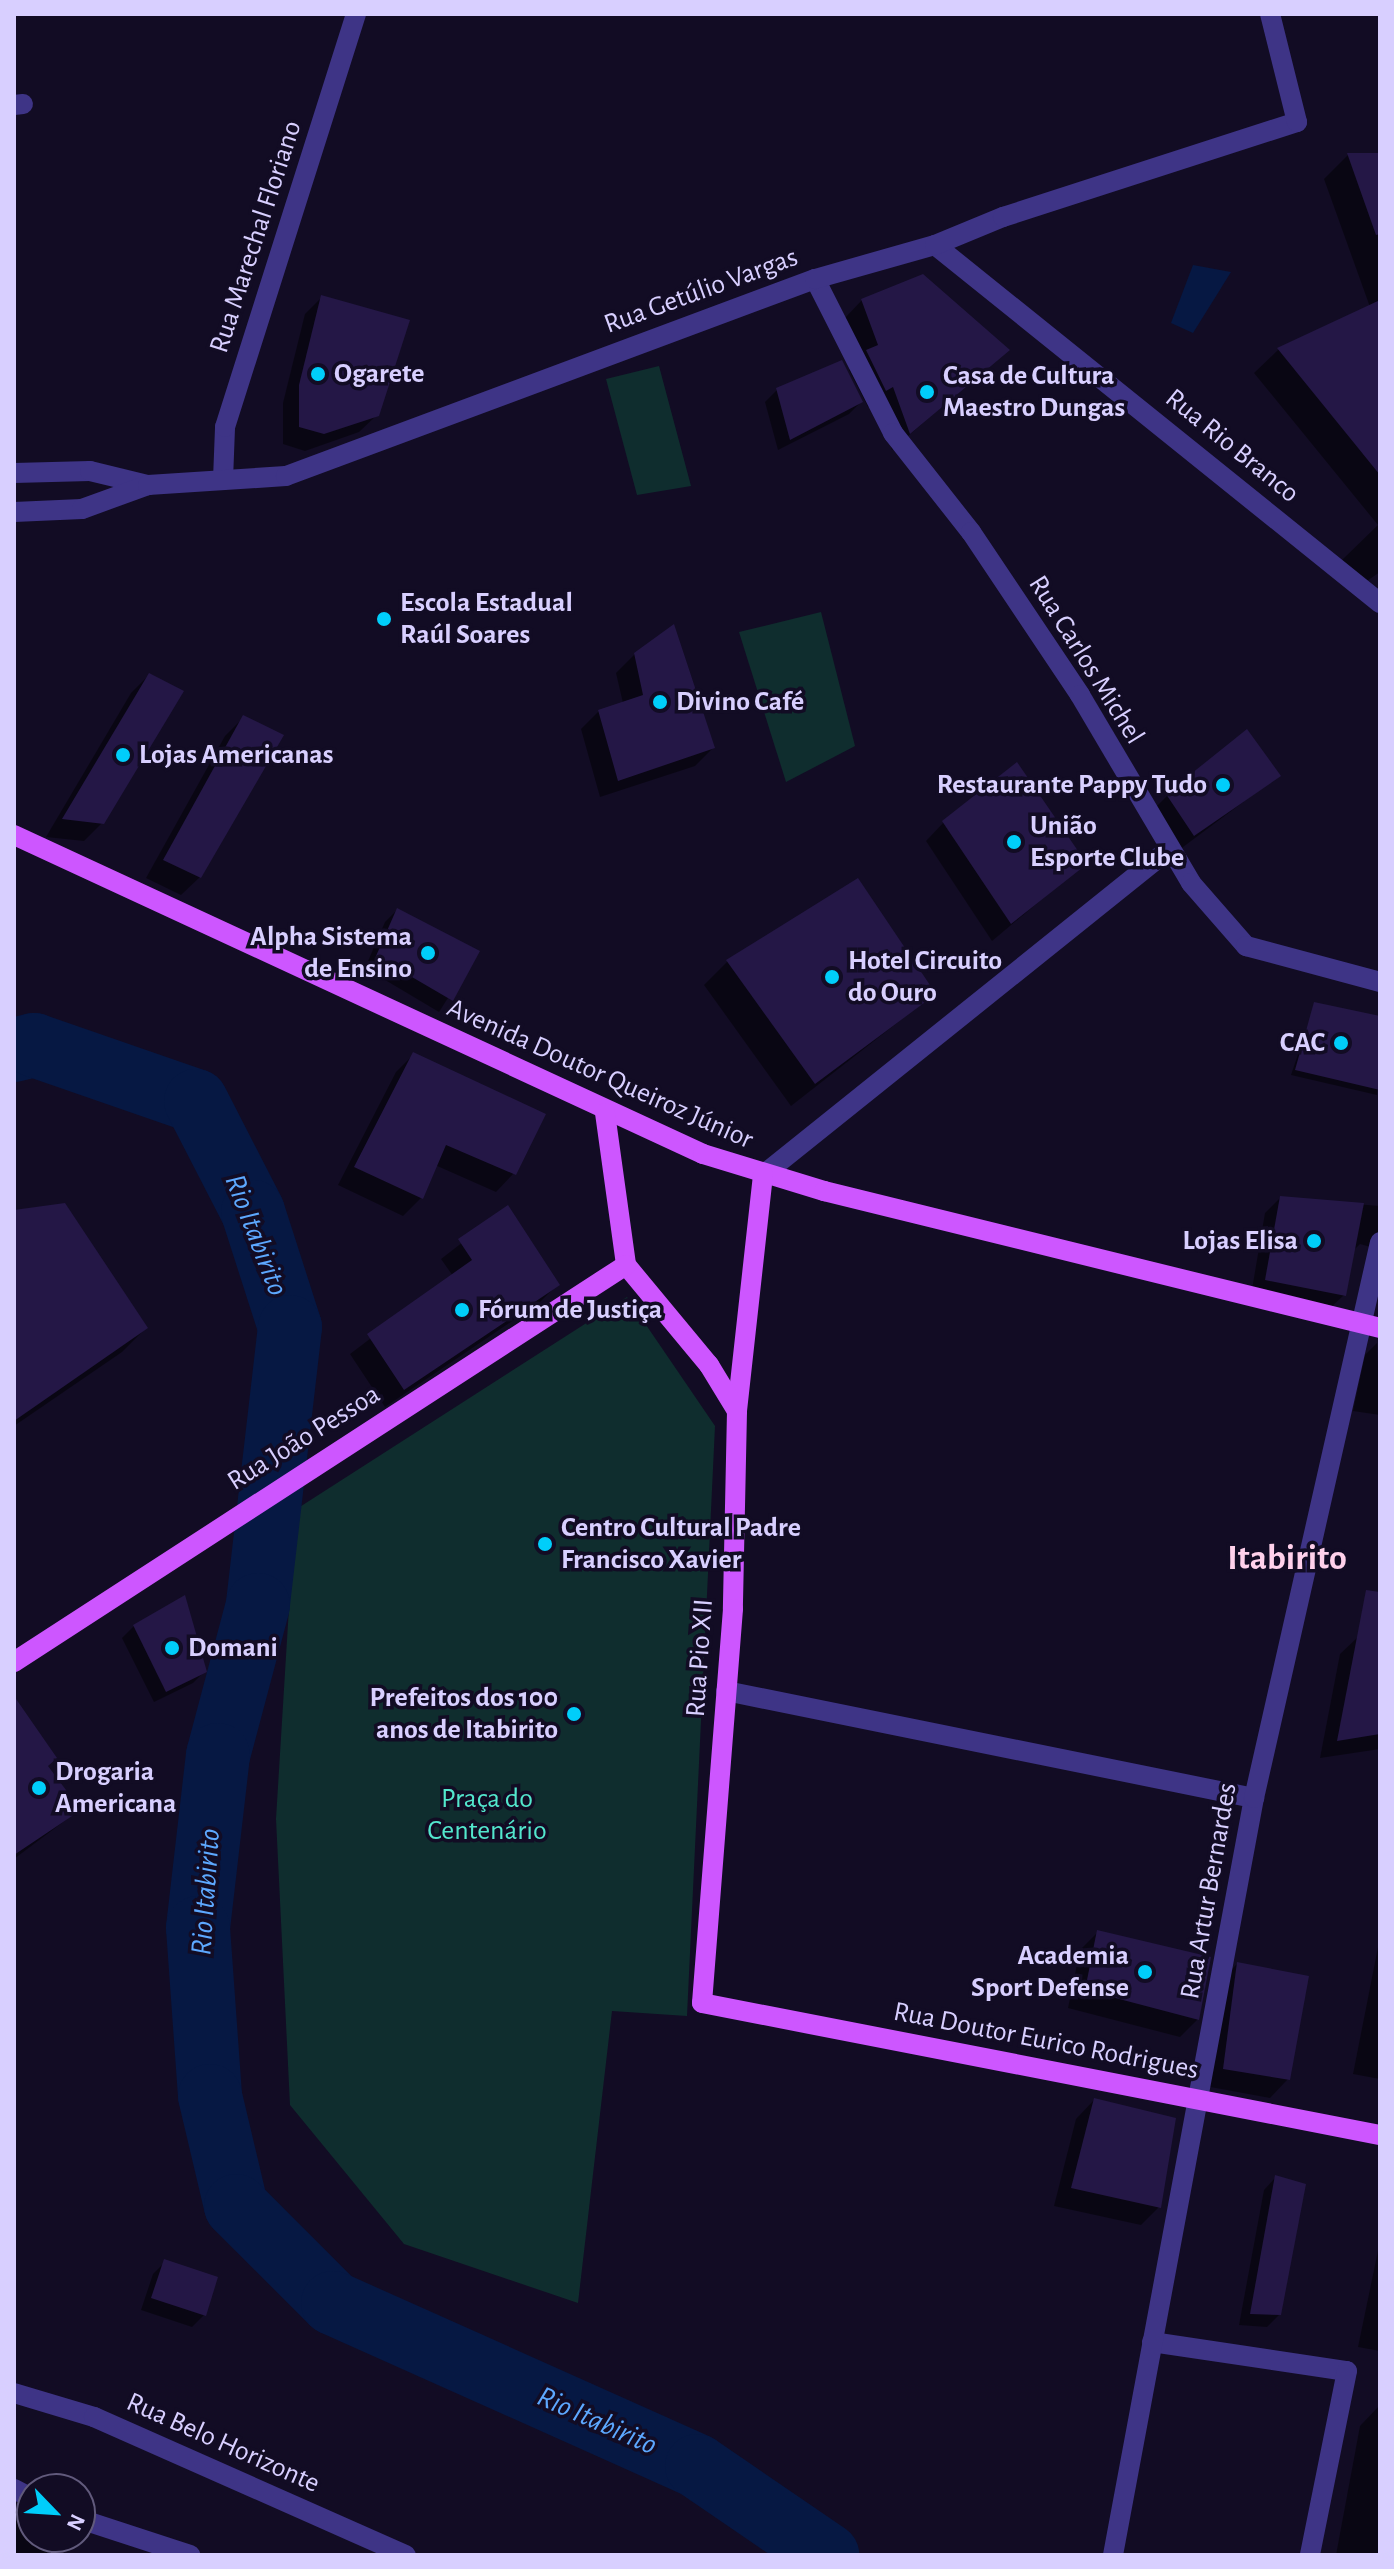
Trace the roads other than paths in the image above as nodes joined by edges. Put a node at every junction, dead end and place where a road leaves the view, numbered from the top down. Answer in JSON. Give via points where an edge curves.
{"nodes":[{"id":1,"x":356,"y":14,"type":"edge"},
{"id":2,"x":1270,"y":14,"type":"edge"},
{"id":3,"x":935,"y":245,"type":"junction"},
{"id":4,"x":815,"y":279,"type":"junction"},
{"id":5,"x":14,"y":473,"type":"edge"},
{"id":6,"x":223,"y":480,"type":"junction"},
{"id":7,"x":148,"y":485,"type":"junction"},
{"id":8,"x":14,"y":512,"type":"edge"},
{"id":9,"x":1380,"y":603,"type":"edge"},
{"id":10,"x":14,"y":835,"type":"edge"},
{"id":11,"x":1167,"y":851,"type":"junction"},
{"id":12,"x":1380,"y":982,"type":"edge"},
{"id":13,"x":605,"y":1113,"type":"junction"},
{"id":14,"x":763,"y":1175,"type":"junction"},
{"id":15,"x":1380,"y":1242,"type":"edge"},
{"id":16,"x":626,"y":1265,"type":"junction"},
{"id":17,"x":1371,"y":1326,"type":"edge"},
{"id":18,"x":737,"y":1411,"type":"junction"},
{"id":19,"x":14,"y":1662,"type":"edge"},
{"id":20,"x":726,"y":1691,"type":"junction"},
{"id":21,"x":1254,"y":1798,"type":"junction"},
{"id":22,"x":702,"y":2003,"type":"joint"},
{"id":23,"x":1200,"y":2100,"type":"junction"},
{"id":24,"x":1380,"y":2135,"type":"edge"},
{"id":25,"x":1152,"y":2342,"type":"junction"},
{"id":26,"x":14,"y":2393,"type":"edge"},
{"id":27,"x":96,"y":2524,"type":"edge"},
{"id":28,"x":190,"y":2555,"type":"edge"},
{"id":29,"x":406,"y":2555,"type":"edge"},
{"id":30,"x":1113,"y":2555,"type":"edge"},
{"id":31,"x":1310,"y":2555,"type":"edge"}],
"edges":[{"from":1,"to":6,"type":"street","name":"Rua Marechal Floriano","via":[[225,427]]},
{"from":2,"to":3,"type":"street","name":"Rua Getúlio Vargas","via":[[1297,122],[1003,217]]},
{"from":3,"to":4,"type":"street","name":"Rua Getúlio Vargas"},
{"from":3,"to":9,"type":"street","name":"Rua Rio Branco"},
{"from":4,"to":6,"type":"street","name":"Rua Getúlio Vargas","via":[[286,476]]},
{"from":4,"to":11,"type":"street","name":"Rua Carlos Michel","via":[[893,433],[971,532],[1080,695]]},
{"from":5,"to":7,"type":"street","via":[[90,471]]},
{"from":6,"to":7,"type":"street","name":"Rua Getúlio Vargas"},
{"from":7,"to":8,"type":"street","name":"Rua Getúlio Vargas","via":[[82,509]]},
{"from":10,"to":13,"type":"main road","name":"Avenida Doutor Queiroz Júnior"},
{"from":11,"to":12,"type":"street","name":"Rua Carlos Michel","via":[[1246,946]]},
{"from":11,"to":14,"type":"street"},
{"from":13,"to":14,"type":"main road","name":"Avenida Doutor Queiroz Júnior"},
{"from":13,"to":16,"type":"main road"},
{"from":14,"to":17,"type":"main road","name":"Avenida Doutor Queiroz Júnior"},
{"from":14,"to":18,"type":"main road","name":"Rua Pio XII"},
{"from":15,"to":17,"type":"street","name":"Rua Artur Bernardes"},
{"from":16,"to":18,"type":"main road","via":[[709,1365]]},
{"from":16,"to":19,"type":"main road","name":"Rua João Pessoa"},
{"from":17,"to":21,"type":"street","name":"Rua Artur Bernardes"},
{"from":18,"to":20,"type":"main road","name":"Rua Pio XII"},
{"from":20,"to":21,"type":"street"},
{"from":20,"to":22,"type":"main road","name":"Rua Pio XII"},
{"from":21,"to":23,"type":"street","name":"Rua Artur Bernardes"},
{"from":22,"to":23,"type":"main road","name":"Rua Doutor Eurico Rodrigues"},
{"from":23,"to":24,"type":"main road","name":"Rua Doutor Eurico Rodrigues"},
{"from":23,"to":25,"type":"street","name":"Rua Artur Bernardes"},
{"from":25,"to":30,"type":"street","name":"Rua Artur Bernardes"},
{"from":25,"to":31,"type":"street","via":[[1347,2371]]},
{"from":26,"to":29,"type":"street","name":"Rua Belo Horizonte","via":[[94,2417]]},
{"from":27,"to":28,"type":"street"}]}
